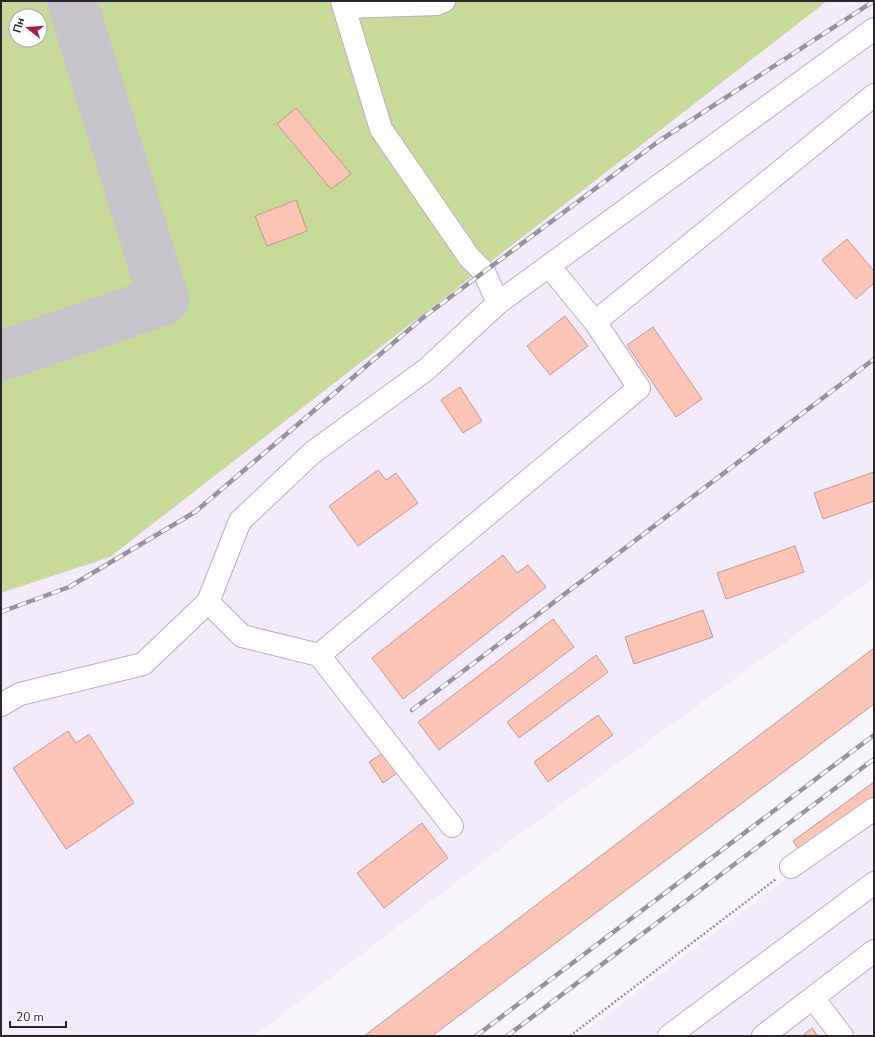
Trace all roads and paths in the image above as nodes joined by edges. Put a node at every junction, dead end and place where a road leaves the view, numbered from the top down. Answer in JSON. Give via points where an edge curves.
{"nodes":[{"id":1,"x":444,"y":1,"type":"edge"},
{"id":2,"x":343,"y":4,"type":"edge"},
{"id":3,"x":874,"y":29,"type":"edge"},
{"id":4,"x":874,"y":95,"type":"edge"},
{"id":5,"x":549,"y":266,"type":"junction"},
{"id":6,"x":498,"y":303,"type":"junction"},
{"id":7,"x":595,"y":322,"type":"junction"},
{"id":8,"x":208,"y":602,"type":"junction"},
{"id":9,"x":319,"y":655,"type":"junction"},
{"id":10,"x":1,"y":705,"type":"edge"},
{"id":11,"x":874,"y":809,"type":"edge"},
{"id":12,"x":452,"y":826,"type":"dead end"},
{"id":13,"x":792,"y":867,"type":"joint"},
{"id":14,"x":874,"y":883,"type":"edge"},
{"id":15,"x":874,"y":951,"type":"edge"},
{"id":16,"x":813,"y":998,"type":"junction"},
{"id":17,"x":570,"y":1036,"type":"edge"},
{"id":18,"x":669,"y":1036,"type":"edge"},
{"id":19,"x":763,"y":1036,"type":"edge"},
{"id":20,"x":842,"y":1036,"type":"edge"}],
"edges":[{"from":1,"to":2,"type":"lane","via":[[438,4]]},
{"from":2,"to":6,"type":"lane","via":[[381,129],[469,257],[484,272]]},
{"from":3,"to":5,"type":"lane"},
{"from":4,"to":7,"type":"lane"},
{"from":5,"to":6,"type":"lane"},
{"from":5,"to":7,"type":"lane"},
{"from":6,"to":8,"type":"lane","via":[[427,369],[312,453],[240,521]]},
{"from":7,"to":9,"type":"lane","via":[[639,388]]},
{"from":8,"to":9,"type":"lane","via":[[242,636]]},
{"from":8,"to":10,"type":"lane","via":[[143,664],[20,694]]},
{"from":9,"to":12,"type":"lane"},
{"from":11,"to":13,"type":"lane"},
{"from":13,"to":17,"type":"path"},
{"from":14,"to":18,"type":"lane"},
{"from":15,"to":16,"type":"lane"},
{"from":16,"to":19,"type":"lane"},
{"from":16,"to":20,"type":"lane"}]}
